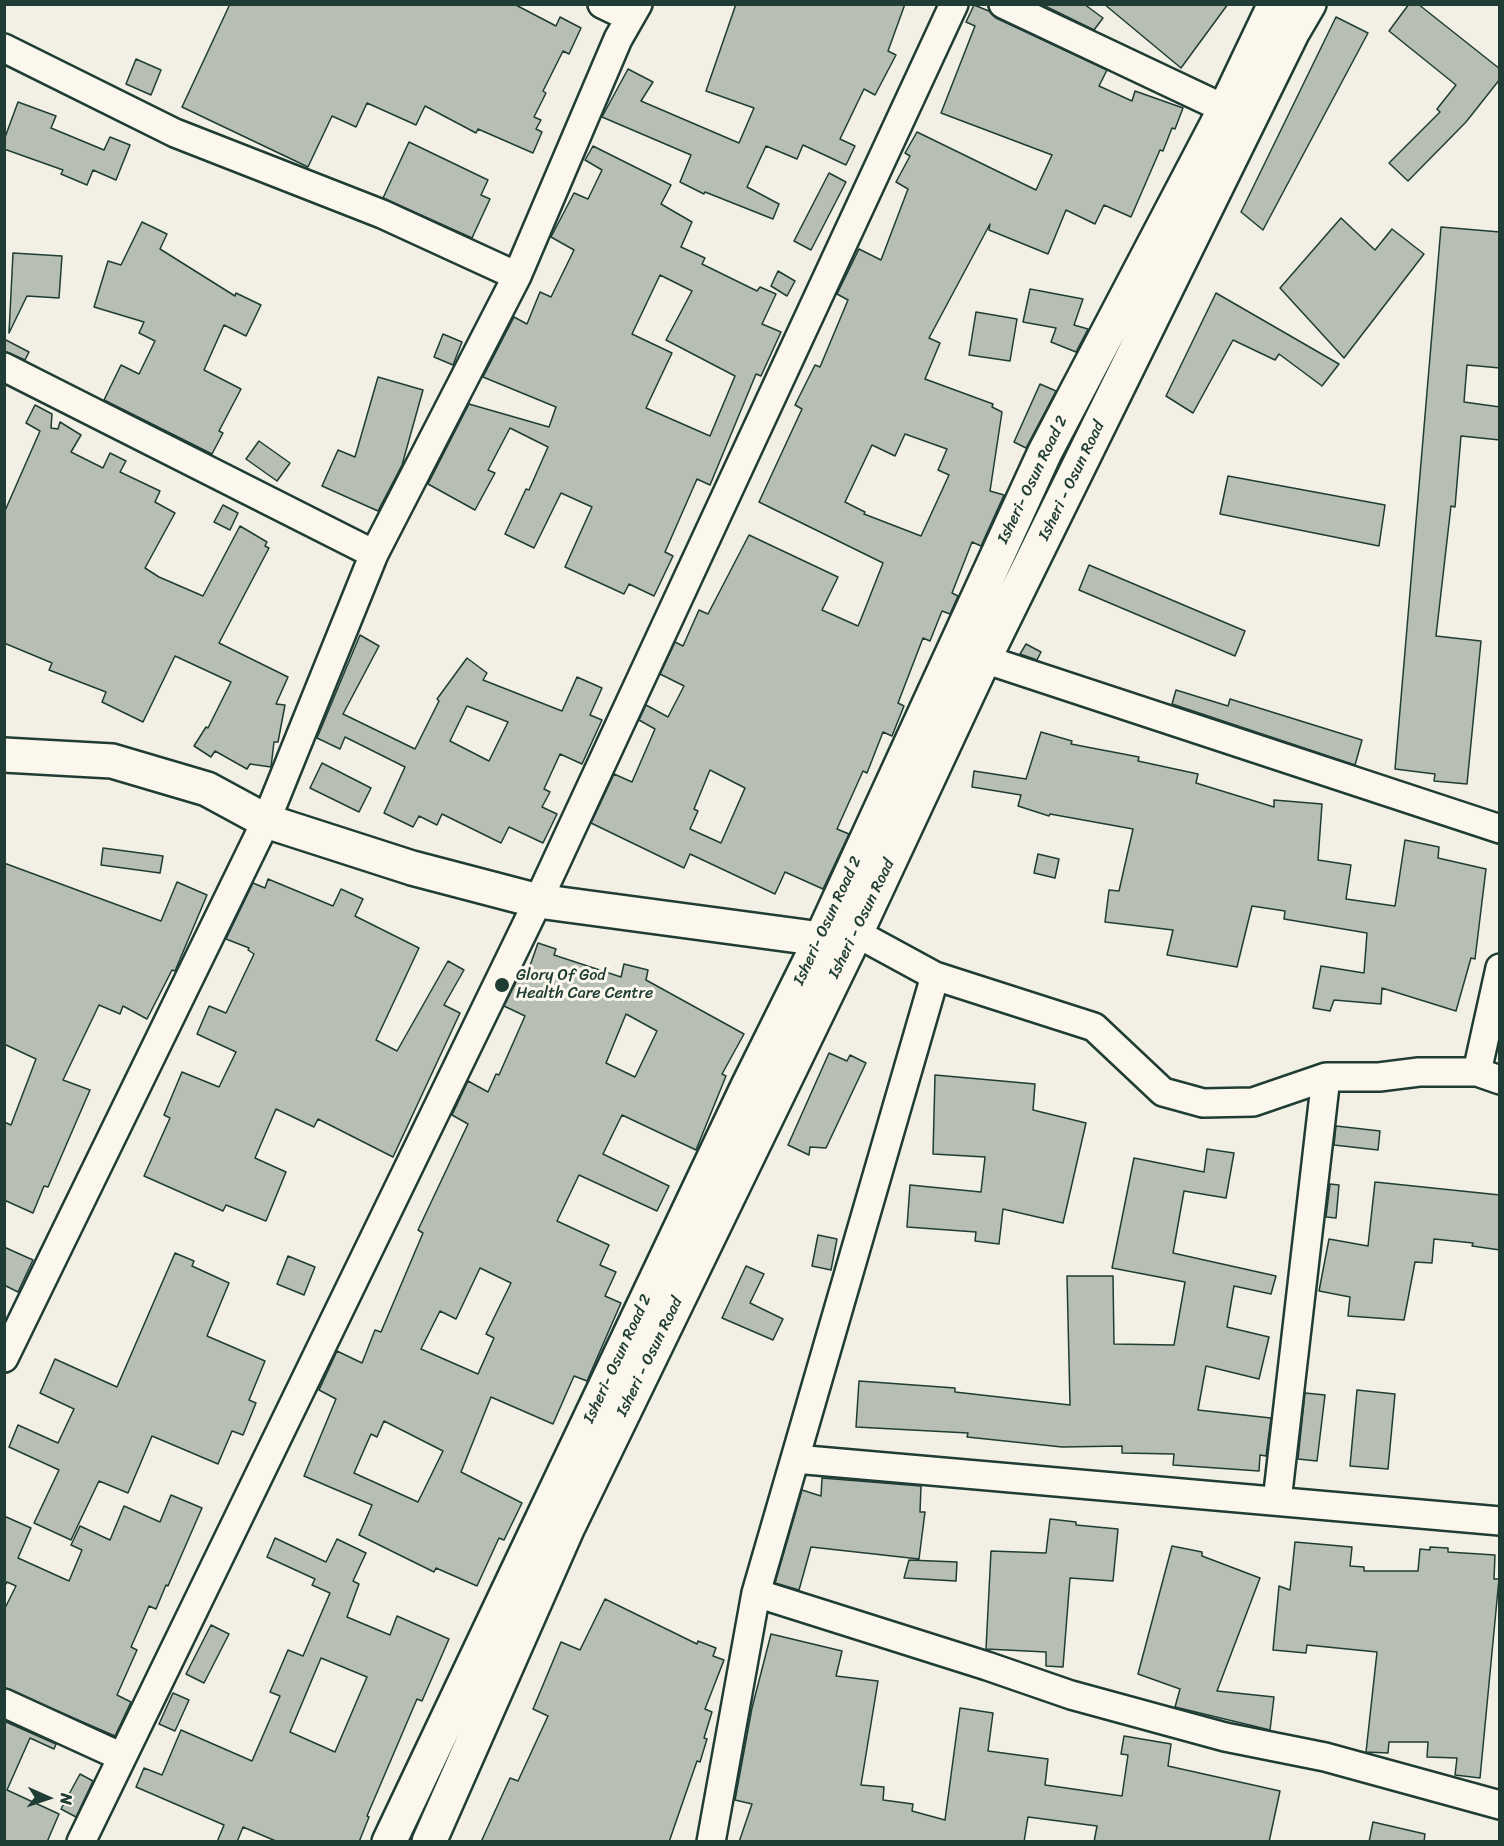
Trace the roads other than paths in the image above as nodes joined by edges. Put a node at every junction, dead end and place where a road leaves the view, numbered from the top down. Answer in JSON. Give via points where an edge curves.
{"nodes":[{"id":1,"x":602,"y":4,"type":"edge"},
{"id":2,"x":954,"y":4,"type":"edge"},
{"id":3,"x":1004,"y":4,"type":"edge"},
{"id":4,"x":1275,"y":4,"type":"edge"},
{"id":5,"x":1309,"y":4,"type":"edge"},
{"id":6,"x":634,"y":11,"type":"edge"},
{"id":7,"x":4,"y":48,"type":"edge"},
{"id":8,"x":1225,"y":109,"type":"junction"},
{"id":9,"x":517,"y":276,"type":"junction"},
{"id":10,"x":4,"y":367,"type":"edge"},
{"id":11,"x":374,"y":554,"type":"junction"},
{"id":12,"x":984,"y":659,"type":"junction"},
{"id":13,"x":4,"y":755,"type":"edge"},
{"id":14,"x":266,"y":821,"type":"junction"},
{"id":15,"x":1500,"y":829,"type":"edge"},
{"id":16,"x":538,"y":901,"type":"junction"},
{"id":17,"x":841,"y":941,"type":"junction"},
{"id":18,"x":1500,"y":968,"type":"edge"},
{"id":19,"x":934,"y":976,"type":"junction"},
{"id":20,"x":1488,"y":1076,"type":"edge"},
{"id":21,"x":1326,"y":1077,"type":"junction"},
{"id":22,"x":4,"y":1358,"type":"edge"},
{"id":23,"x":795,"y":1460,"type":"junction"},
{"id":24,"x":1277,"y":1501,"type":"junction"},
{"id":25,"x":1500,"y":1521,"type":"edge"},
{"id":26,"x":756,"y":1593,"type":"junction"},
{"id":27,"x":4,"y":1703,"type":"edge"},
{"id":28,"x":122,"y":1757,"type":"junction"},
{"id":29,"x":1500,"y":1805,"type":"edge"},
{"id":30,"x":81,"y":1842,"type":"edge"},
{"id":31,"x":389,"y":1842,"type":"edge"},
{"id":32,"x":429,"y":1842,"type":"edge"},
{"id":33,"x":711,"y":1842,"type":"edge"}],
"edges":[{"from":1,"to":6,"type":"street"},
{"from":2,"to":16,"type":"street"},
{"from":3,"to":8,"type":"street"},
{"from":4,"to":8,"type":"main road","name":"Isheri- Osun Road 2"},
{"from":5,"to":12,"type":"main road","name":"Isheri - Osun Road"},
{"from":6,"to":9,"type":"street","via":[[618,39]]},
{"from":7,"to":9,"type":"street","via":[[175,133],[382,214]]},
{"from":8,"to":17,"type":"main road","name":"Isheri- Osun Road 2","via":[[1045,452]]},
{"from":9,"to":11,"type":"street"},
{"from":10,"to":11,"type":"street"},
{"from":11,"to":14,"type":"street"},
{"from":12,"to":15,"type":"street"},
{"from":12,"to":17,"type":"main road","name":"Isheri - Osun Road"},
{"from":13,"to":14,"type":"main road","via":[[112,761],[207,789]]},
{"from":14,"to":16,"type":"main road","via":[[412,868]]},
{"from":14,"to":22,"type":"street"},
{"from":16,"to":17,"type":"main road"},
{"from":16,"to":28,"type":"street"},
{"from":17,"to":19,"type":"street"},
{"from":17,"to":31,"type":"main road","name":"Isheri- Osun Road 2","via":[[748,1086]]},
{"from":17,"to":32,"type":"main road","name":"Isheri - Osun Road","via":[[567,1529]]},
{"from":18,"to":20,"type":"street"},
{"from":19,"to":21,"type":"street","via":[[1094,1027],[1163,1092],[1203,1103],[1253,1102]]},
{"from":19,"to":23,"type":"street"},
{"from":20,"to":21,"type":"street","via":[[1419,1072]]},
{"from":21,"to":24,"type":"street"},
{"from":23,"to":24,"type":"street"},
{"from":23,"to":26,"type":"street"},
{"from":24,"to":25,"type":"street"},
{"from":26,"to":29,"type":"street","via":[[1071,1695]]},
{"from":26,"to":33,"type":"street"},
{"from":27,"to":28,"type":"street"},
{"from":28,"to":30,"type":"street"}]}
